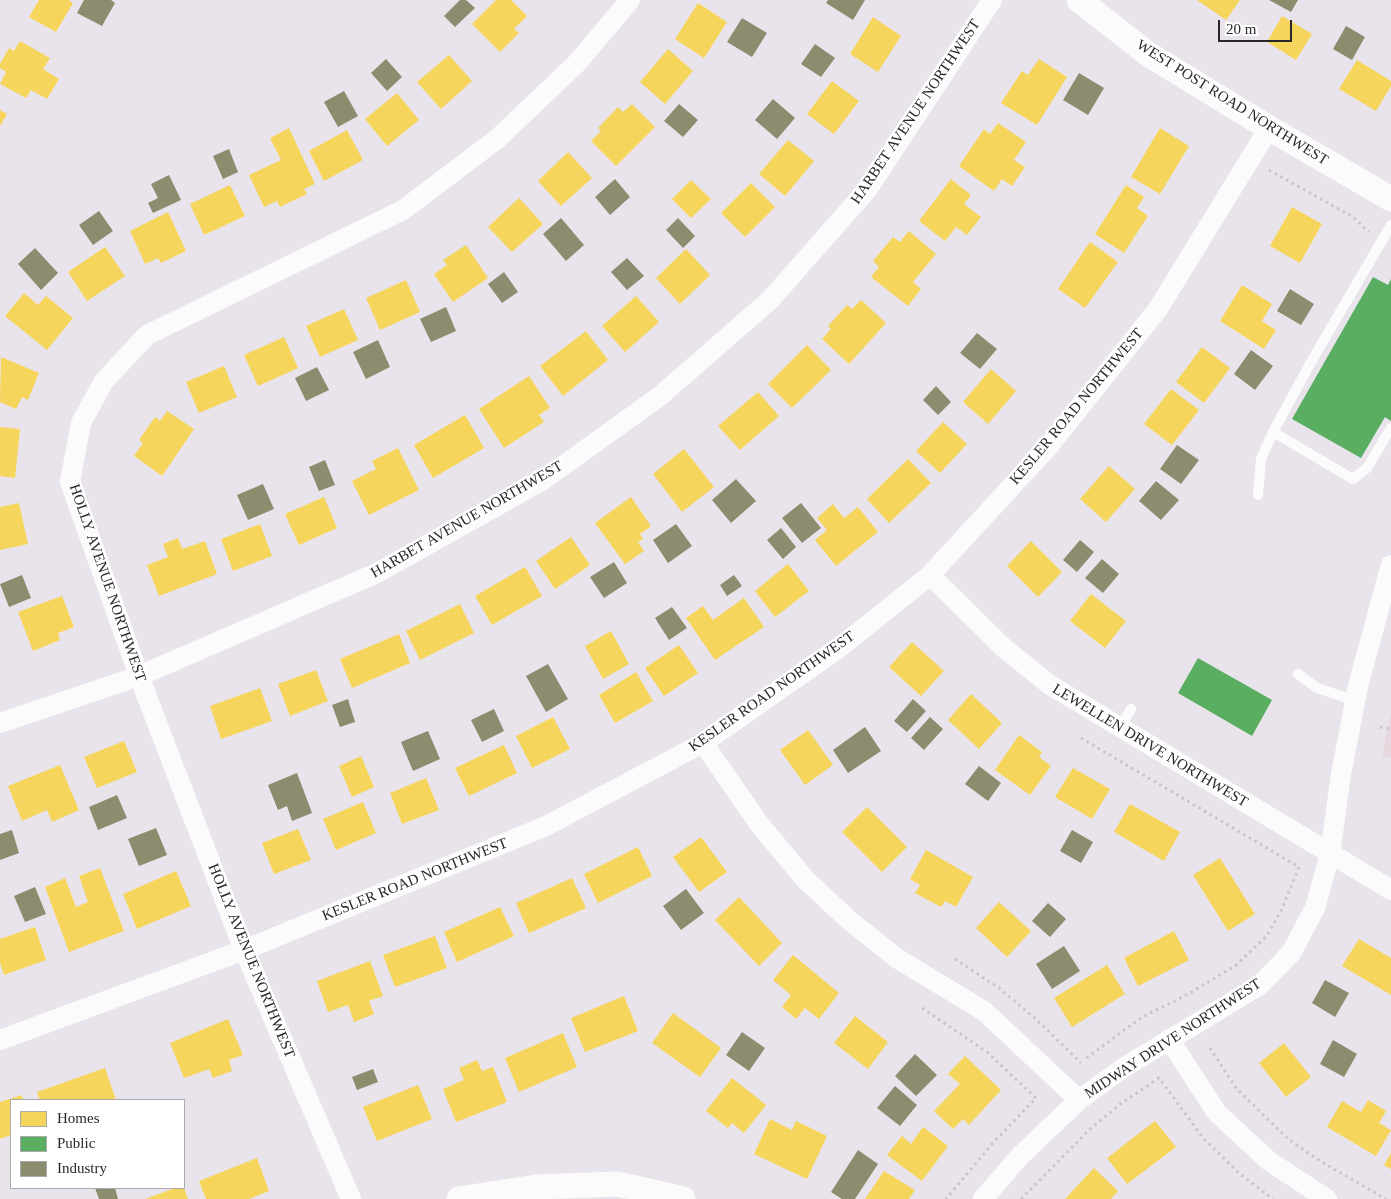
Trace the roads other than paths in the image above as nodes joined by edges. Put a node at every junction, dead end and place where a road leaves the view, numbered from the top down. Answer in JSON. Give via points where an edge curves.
{"nodes":[{"id":1,"x":992,"y":0,"type":"edge"},
{"id":2,"x":1079,"y":0,"type":"edge"},
{"id":3,"x":624,"y":2,"type":"edge"},
{"id":4,"x":1269,"y":128,"type":"junction"},
{"id":5,"x":1391,"y":199,"type":"edge"},
{"id":6,"x":1391,"y":225,"type":"edge"},
{"id":7,"x":1391,"y":428,"type":"edge"},
{"id":8,"x":1273,"y":432,"type":"junction"},
{"id":9,"x":1258,"y":495,"type":"dead end"},
{"id":10,"x":1391,"y":565,"type":"edge"},
{"id":11,"x":930,"y":574,"type":"junction"},
{"id":12,"x":1298,"y":674,"type":"dead end"},
{"id":13,"x":139,"y":676,"type":"junction"},
{"id":14,"x":1356,"y":701,"type":"junction"},
{"id":15,"x":1131,"y":708,"type":"dead end"},
{"id":16,"x":0,"y":722,"type":"edge"},
{"id":17,"x":1119,"y":729,"type":"junction"},
{"id":18,"x":703,"y":743,"type":"junction"},
{"id":19,"x":1330,"y":854,"type":"junction"},
{"id":20,"x":1391,"y":890,"type":"edge"},
{"id":21,"x":244,"y":950,"type":"junction"},
{"id":22,"x":1169,"y":1039,"type":"junction"},
{"id":23,"x":0,"y":1040,"type":"edge"},
{"id":24,"x":1080,"y":1100,"type":"junction"},
{"id":25,"x":536,"y":1193,"type":"edge"},
{"id":26,"x":351,"y":1199,"type":"edge"},
{"id":27,"x":459,"y":1199,"type":"edge"},
{"id":28,"x":683,"y":1199,"type":"edge"},
{"id":29,"x":983,"y":1199,"type":"edge"},
{"id":30,"x":1327,"y":1199,"type":"edge"}],
"edges":[{"from":1,"to":13,"type":"street","name":"HARBET AVENUE NORTHWEST","via":[[867,190],[770,300],[660,396],[543,480],[377,573]]},
{"from":2,"to":4,"type":"street","name":"WEST POST ROAD NORTHWEST","via":[[1148,54]]},
{"from":3,"to":13,"type":"street","name":"HOLLY AVENUE NORTHWEST","via":[[576,64],[497,139],[403,210],[147,335],[104,381],[81,423],[70,482]]},
{"from":4,"to":5,"type":"street","name":"WEST POST ROAD NORTHWEST"},
{"from":4,"to":11,"type":"street","name":"KESLER ROAD NORTHWEST","via":[[1158,309],[1048,447]]},
{"from":6,"to":8,"type":"lane"},
{"from":7,"to":8,"type":"lane","via":[[1368,468],[1353,479]]},
{"from":8,"to":9,"type":"lane","via":[[1261,459]]},
{"from":10,"to":14,"type":"street","name":"MIDWAY DRIVE NORTHWEST"},
{"from":11,"to":17,"type":"street","name":"LEWELLEN DRIVE NORTHWEST","via":[[1004,648],[1050,685]]},
{"from":11,"to":18,"type":"street","name":"KESLER ROAD NORTHWEST","via":[[839,648]]},
{"from":12,"to":14,"type":"lane","via":[[1317,688]]},
{"from":13,"to":16,"type":"street","name":"HARBET AVENUE NORTHWEST"},
{"from":13,"to":21,"type":"street","name":"HOLLY AVENUE NORTHWEST"},
{"from":14,"to":19,"type":"street","name":"MIDWAY DRIVE NORTHWEST","via":[[1341,774]]},
{"from":15,"to":17,"type":"lane"},
{"from":17,"to":19,"type":"street","name":"LEWELLEN DRIVE NORTHWEST"},
{"from":18,"to":21,"type":"street","name":"KESLER ROAD NORTHWEST","via":[[546,826]]},
{"from":18,"to":24,"type":"street","via":[[760,826],[811,885],[898,959],[984,1011]]},
{"from":19,"to":20,"type":"street","name":"LEWELLEN DRIVE NORTHWEST"},
{"from":19,"to":22,"type":"street","name":"MIDWAY DRIVE NORTHWEST","via":[[1315,908],[1292,953],[1260,985]]},
{"from":21,"to":23,"type":"street","name":"KESLER ROAD NORTHWEST"},
{"from":21,"to":26,"type":"street","name":"HOLLY AVENUE NORTHWEST"},
{"from":22,"to":24,"type":"street","name":"MIDWAY DRIVE NORTHWEST"},
{"from":22,"to":30,"type":"street","via":[[1217,1113],[1269,1161]]},
{"from":24,"to":29,"type":"street","name":"MIDWAY DRIVE NORTHWEST","via":[[1020,1156]]},
{"from":25,"to":27,"type":"street"},
{"from":25,"to":28,"type":"street","via":[[618,1184]]}]}
